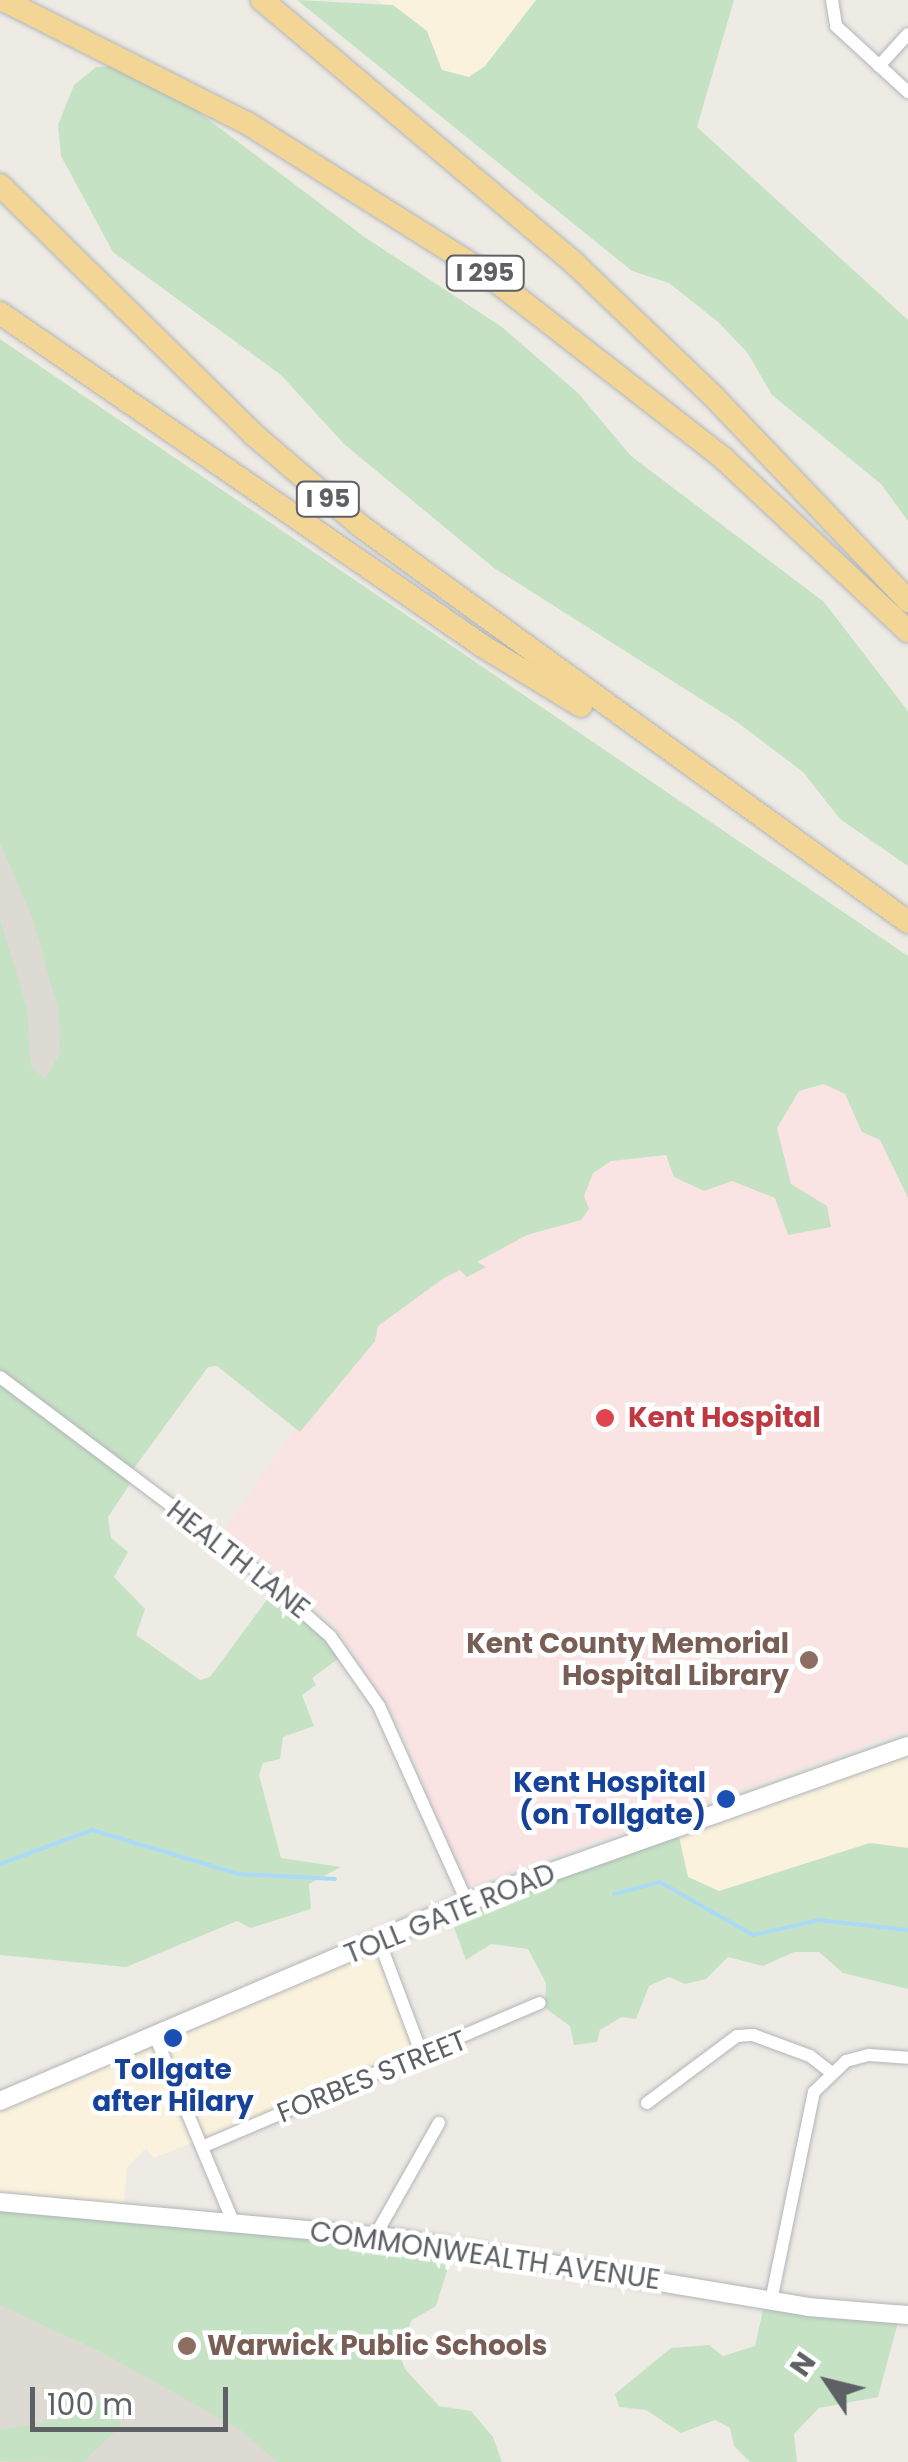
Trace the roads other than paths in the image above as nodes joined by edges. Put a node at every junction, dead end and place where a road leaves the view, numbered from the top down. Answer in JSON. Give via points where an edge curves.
{"nodes":[{"id":1,"x":3,"y":0,"type":"edge"},
{"id":2,"x":262,"y":0,"type":"edge"},
{"id":3,"x":832,"y":0,"type":"edge"},
{"id":4,"x":908,"y":34,"type":"edge"},
{"id":5,"x":879,"y":66,"type":"junction"},
{"id":6,"x":908,"y":92,"type":"edge"},
{"id":7,"x":0,"y":185,"type":"edge"},
{"id":8,"x":0,"y":313,"type":"edge"},
{"id":9,"x":908,"y":601,"type":"edge"},
{"id":10,"x":908,"y":631,"type":"edge"},
{"id":11,"x":692,"y":771,"type":"junction"},
{"id":12,"x":908,"y":922,"type":"edge"},
{"id":13,"x":0,"y":1378,"type":"edge"},
{"id":14,"x":908,"y":1746,"type":"edge"},
{"id":15,"x":467,"y":1902,"type":"junction"},
{"id":16,"x":380,"y":1943,"type":"junction"},
{"id":17,"x":540,"y":2003,"type":"dead end"},
{"id":18,"x":155,"y":2036,"type":"junction"},
{"id":19,"x":422,"y":2055,"type":"junction"},
{"id":20,"x":908,"y":2058,"type":"edge"},
{"id":21,"x":829,"y":2071,"type":"junction"},
{"id":22,"x":0,"y":2101,"type":"edge"},
{"id":23,"x":647,"y":2102,"type":"dead end"},
{"id":24,"x":439,"y":2124,"type":"dead end"},
{"id":25,"x":202,"y":2147,"type":"junction"},
{"id":26,"x":0,"y":2202,"type":"edge"},
{"id":27,"x":234,"y":2224,"type":"junction"},
{"id":28,"x":375,"y":2236,"type":"junction"},
{"id":29,"x":770,"y":2301,"type":"junction"},
{"id":30,"x":908,"y":2315,"type":"edge"}],
"edges":[{"from":1,"to":10,"type":"highway","number":"I 295","via":[[247,122],[450,248],[686,427]]},
{"from":2,"to":9,"type":"highway","via":[[587,275]]},
{"from":3,"to":5,"type":"street","via":[[836,26]]},
{"from":4,"to":5,"type":"street"},
{"from":5,"to":6,"type":"street"},
{"from":7,"to":11,"type":"highway","number":"I 95","via":[[84,273],[314,487]]},
{"from":8,"to":11,"type":"highway","via":[[481,645]]},
{"from":11,"to":12,"type":"highway","number":"I 95"},
{"from":13,"to":15,"type":"street","name":"HEALTH LANE","via":[[244,1560],[330,1636],[379,1706]]},
{"from":14,"to":15,"type":"main road","name":"TOLL GATE ROAD"},
{"from":15,"to":16,"type":"main road","name":"TOLL GATE ROAD"},
{"from":16,"to":18,"type":"main road","name":"TOLL GATE ROAD"},
{"from":16,"to":19,"type":"street"},
{"from":17,"to":19,"type":"street","name":"FORBES STREET"},
{"from":18,"to":22,"type":"main road","name":"TOLL GATE ROAD"},
{"from":18,"to":25,"type":"street"},
{"from":19,"to":25,"type":"street","name":"FORBES STREET"},
{"from":20,"to":21,"type":"street","via":[[869,2054]]},
{"from":21,"to":23,"type":"street","via":[[810,2056],[737,2036]]},
{"from":21,"to":29,"type":"street","via":[[805,2116]]},
{"from":24,"to":28,"type":"street"},
{"from":25,"to":27,"type":"street"},
{"from":26,"to":27,"type":"main road","name":"COMMONWEALTH AVENUE"},
{"from":27,"to":28,"type":"main road","name":"COMMONWEALTH AVENUE"},
{"from":28,"to":29,"type":"main road","name":"COMMONWEALTH AVENUE"},
{"from":29,"to":30,"type":"main road","name":"COMMONWEALTH AVENUE"}]}
